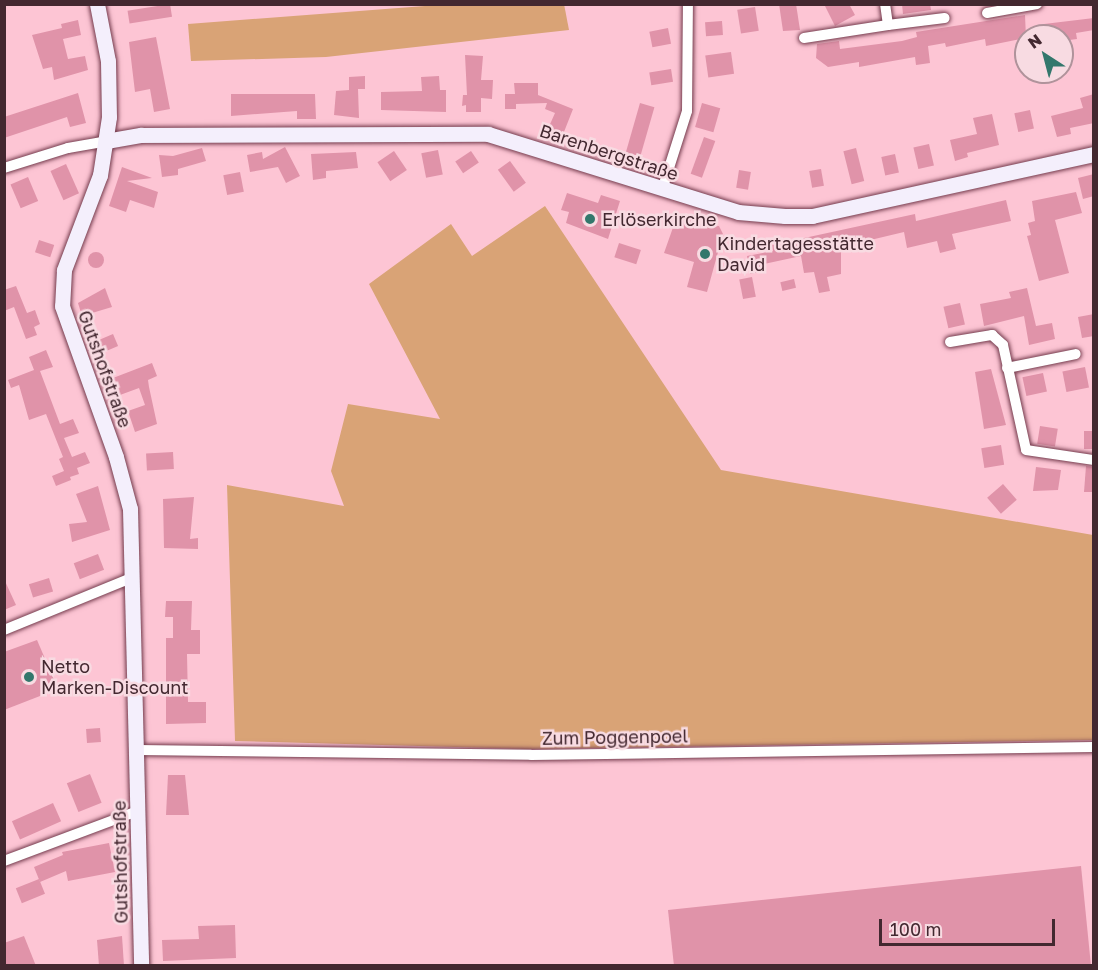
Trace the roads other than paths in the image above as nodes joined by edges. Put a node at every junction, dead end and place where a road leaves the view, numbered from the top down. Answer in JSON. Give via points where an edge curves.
{"nodes":[{"id":1,"x":98,"y":4,"type":"edge"},
{"id":2,"x":688,"y":4,"type":"edge"},
{"id":3,"x":885,"y":4,"type":"edge"},
{"id":4,"x":1041,"y":5,"type":"edge"},
{"id":5,"x":987,"y":13,"type":"dead end"},
{"id":6,"x":945,"y":18,"type":"dead end"},
{"id":7,"x":888,"y":25,"type":"junction"},
{"id":8,"x":804,"y":38,"type":"dead end"},
{"id":9,"x":106,"y":141,"type":"junction"},
{"id":10,"x":1094,"y":154,"type":"edge"},
{"id":11,"x":4,"y":168,"type":"edge"},
{"id":12,"x":662,"y":190,"type":"junction"},
{"id":13,"x":950,"y":342,"type":"dead end"},
{"id":14,"x":1076,"y":354,"type":"dead end"},
{"id":15,"x":1007,"y":368,"type":"junction"},
{"id":16,"x":1094,"y":460,"type":"edge"},
{"id":17,"x":134,"y":577,"type":"junction"},
{"id":18,"x":4,"y":630,"type":"edge"},
{"id":19,"x":1094,"y":747,"type":"edge"},
{"id":20,"x":137,"y":750,"type":"junction"},
{"id":21,"x":138,"y":811,"type":"junction"},
{"id":22,"x":4,"y":861,"type":"edge"},
{"id":23,"x":141,"y":966,"type":"edge"}],
"edges":[{"from":1,"to":9,"type":"street","name":"Gutshofstraße","via":[[108,61]]},
{"from":2,"to":12,"type":"street","via":[[687,111]]},
{"from":3,"to":7,"type":"street"},
{"from":4,"to":5,"type":"street"},
{"from":6,"to":7,"type":"street"},
{"from":7,"to":8,"type":"street"},
{"from":9,"to":11,"type":"street"},
{"from":9,"to":12,"type":"street","name":"Barenbergstraße","via":[[164,135],[488,134]]},
{"from":9,"to":17,"type":"street","name":"Gutshofstraße","via":[[100,175],[64,270],[62,306],[125,485]]},
{"from":10,"to":12,"type":"street","name":"Barenbergstraße","via":[[812,216],[738,212]]},
{"from":13,"to":15,"type":"street","via":[[992,335],[1003,345]]},
{"from":14,"to":15,"type":"street"},
{"from":15,"to":16,"type":"street","via":[[1026,450]]},
{"from":17,"to":18,"type":"street"},
{"from":17,"to":20,"type":"street","name":"Gutshofstraße"},
{"from":19,"to":20,"type":"street","name":"Zum Poggenpoel","via":[[531,755]]},
{"from":20,"to":21,"type":"street","name":"Gutshofstraße"},
{"from":21,"to":22,"type":"street"},
{"from":21,"to":23,"type":"street","name":"Gutshofstraße"}]}
